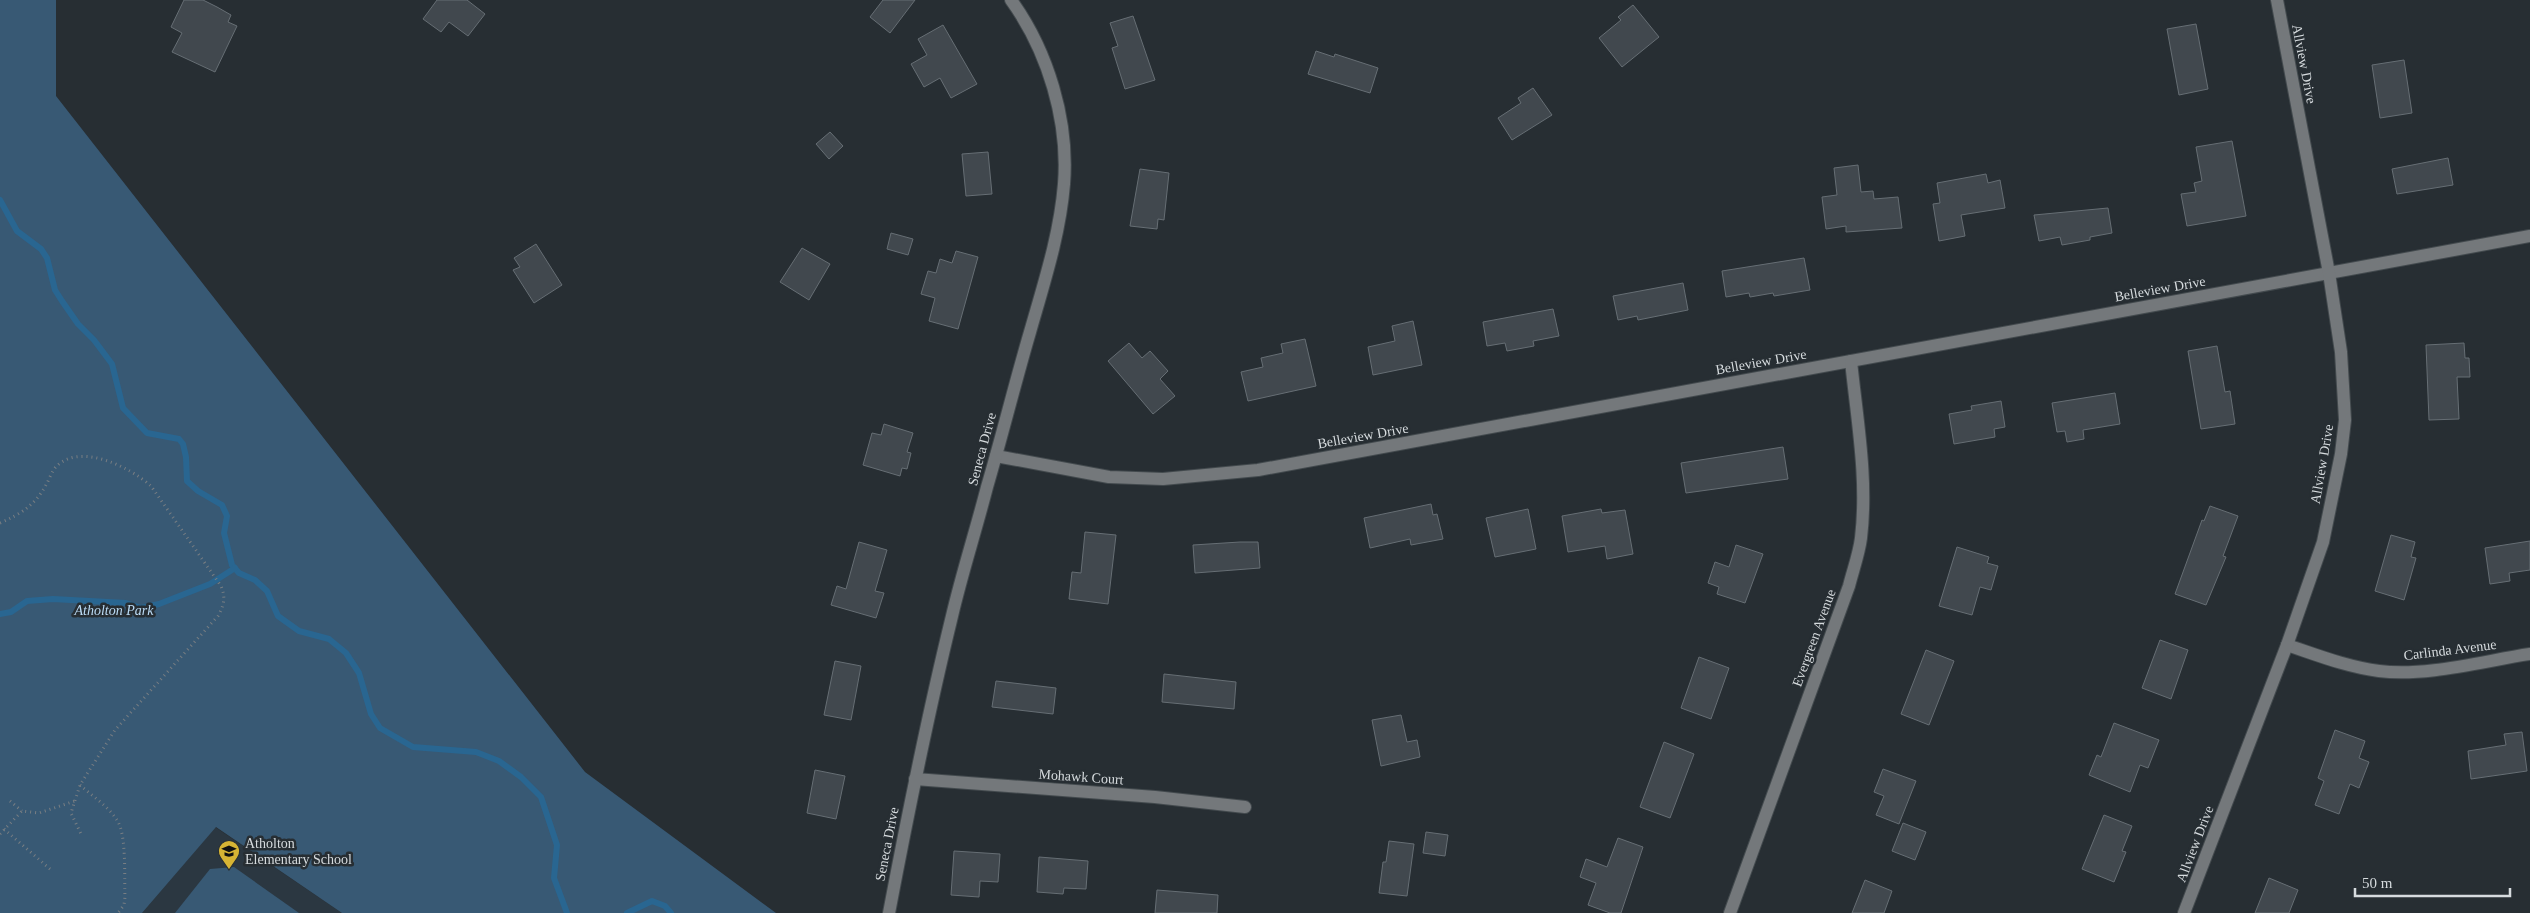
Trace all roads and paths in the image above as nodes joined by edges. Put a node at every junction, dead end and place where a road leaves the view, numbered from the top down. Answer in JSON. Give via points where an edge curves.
{"nodes":[{"id":1,"x":1011,"y":0,"type":"edge"},
{"id":2,"x":2277,"y":0,"type":"edge"},
{"id":3,"x":2530,"y":236,"type":"edge"},
{"id":4,"x":2329,"y":273,"type":"junction"},
{"id":5,"x":1851,"y":361,"type":"junction"},
{"id":6,"x":996,"y":456,"type":"junction"},
{"id":7,"x":0,"y":523,"type":"edge"},
{"id":8,"x":2287,"y":645,"type":"junction"},
{"id":9,"x":2530,"y":654,"type":"edge"},
{"id":10,"x":915,"y":779,"type":"junction"},
{"id":11,"x":80,"y":785,"type":"junction"},
{"id":12,"x":10,"y":801,"type":"dead end"},
{"id":13,"x":75,"y":801,"type":"junction"},
{"id":14,"x":1245,"y":807,"type":"dead end"},
{"id":15,"x":22,"y":811,"type":"junction"},
{"id":16,"x":4,"y":829,"type":"junction"},
{"id":17,"x":0,"y":834,"type":"edge"},
{"id":18,"x":82,"y":836,"type":"dead end"},
{"id":19,"x":50,"y":869,"type":"dead end"},
{"id":20,"x":118,"y":913,"type":"edge"},
{"id":21,"x":889,"y":913,"type":"edge"},
{"id":22,"x":1730,"y":913,"type":"edge"},
{"id":23,"x":2184,"y":913,"type":"edge"}],
"edges":[{"from":1,"to":6,"type":"street","name":"Seneca Drive","via":[[1042,52],[1053,89],[1063,142],[1064,183],[1054,242]]},
{"from":2,"to":4,"type":"street","name":"Allview Drive"},
{"from":3,"to":4,"type":"street","name":"Belleview Drive"},
{"from":4,"to":5,"type":"street","name":"Belleview Drive"},
{"from":4,"to":8,"type":"street","name":"Allview Drive","via":[[2341,352],[2345,420],[2323,542]]},
{"from":5,"to":6,"type":"street","name":"Belleview Drive","via":[[1258,470],[1207,476],[1163,479],[1109,477]]},
{"from":5,"to":22,"type":"street","name":"Evergreen Avenue","via":[[1863,473],[1864,507],[1860,540],[1849,586]]},
{"from":6,"to":10,"type":"street","name":"Seneca Drive","via":[[952,614]]},
{"from":7,"to":11,"type":"path","via":[[38,500],[54,469],[64,461],[78,457],[96,458],[123,466],[151,486],[225,596],[218,616],[115,730]]},
{"from":8,"to":9,"type":"street","name":"Carlinda Avenue","via":[[2347,665],[2380,671],[2412,671]]},
{"from":8,"to":23,"type":"street","name":"Allview Drive"},
{"from":10,"to":14,"type":"street","name":"Mohawk Court"},
{"from":10,"to":21,"type":"street","name":"Seneca Drive"},
{"from":11,"to":13,"type":"path"},
{"from":11,"to":20,"type":"path","via":[[118,821],[125,897]]},
{"from":12,"to":15,"type":"path"},
{"from":13,"to":15,"type":"path","via":[[39,813]]},
{"from":13,"to":18,"type":"path","via":[[71,813]]},
{"from":15,"to":16,"type":"path"},
{"from":16,"to":17,"type":"path"},
{"from":16,"to":19,"type":"path"}]}
